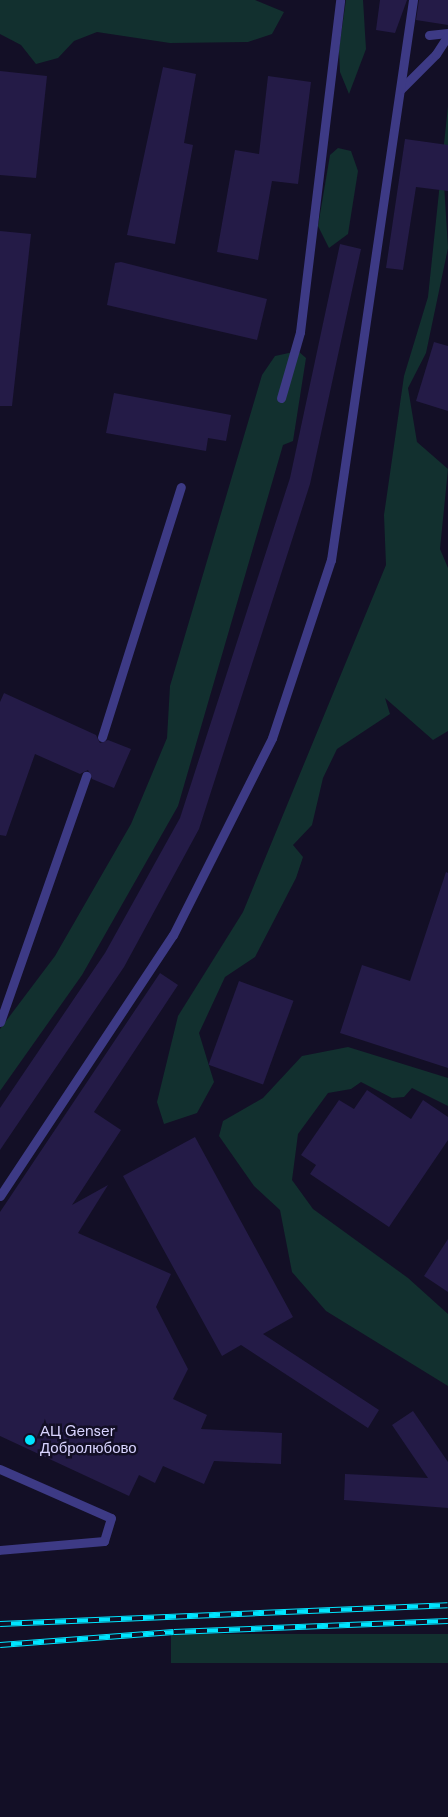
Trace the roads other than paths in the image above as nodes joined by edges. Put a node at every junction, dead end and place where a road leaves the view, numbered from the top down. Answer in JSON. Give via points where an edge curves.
{"nodes":[{"id":1,"x":340,"y":0,"type":"edge"},
{"id":2,"x":413,"y":0,"type":"edge"},
{"id":3,"x":429,"y":35,"type":"dead end"},
{"id":4,"x":447,"y":35,"type":"edge"},
{"id":5,"x":400,"y":89,"type":"junction"},
{"id":6,"x":281,"y":398,"type":"dead end"},
{"id":7,"x":181,"y":487,"type":"dead end"},
{"id":8,"x":102,"y":737,"type":"dead end"},
{"id":9,"x":86,"y":776,"type":"dead end"},
{"id":10,"x":0,"y":1022,"type":"edge"},
{"id":11,"x":0,"y":1196,"type":"edge"},
{"id":12,"x":0,"y":1469,"type":"edge"},
{"id":13,"x":0,"y":1550,"type":"edge"}],
"edges":[{"from":1,"to":6,"type":"lane","via":[[300,332]]},
{"from":2,"to":5,"type":"lane"},
{"from":3,"to":4,"type":"lane"},
{"from":4,"to":5,"type":"lane","via":[[436,54]]},
{"from":5,"to":11,"type":"lane","via":[[331,560],[272,738],[173,935]]},
{"from":7,"to":8,"type":"lane"},
{"from":9,"to":10,"type":"lane"},
{"from":12,"to":13,"type":"lane","via":[[111,1518],[104,1541]]}]}
